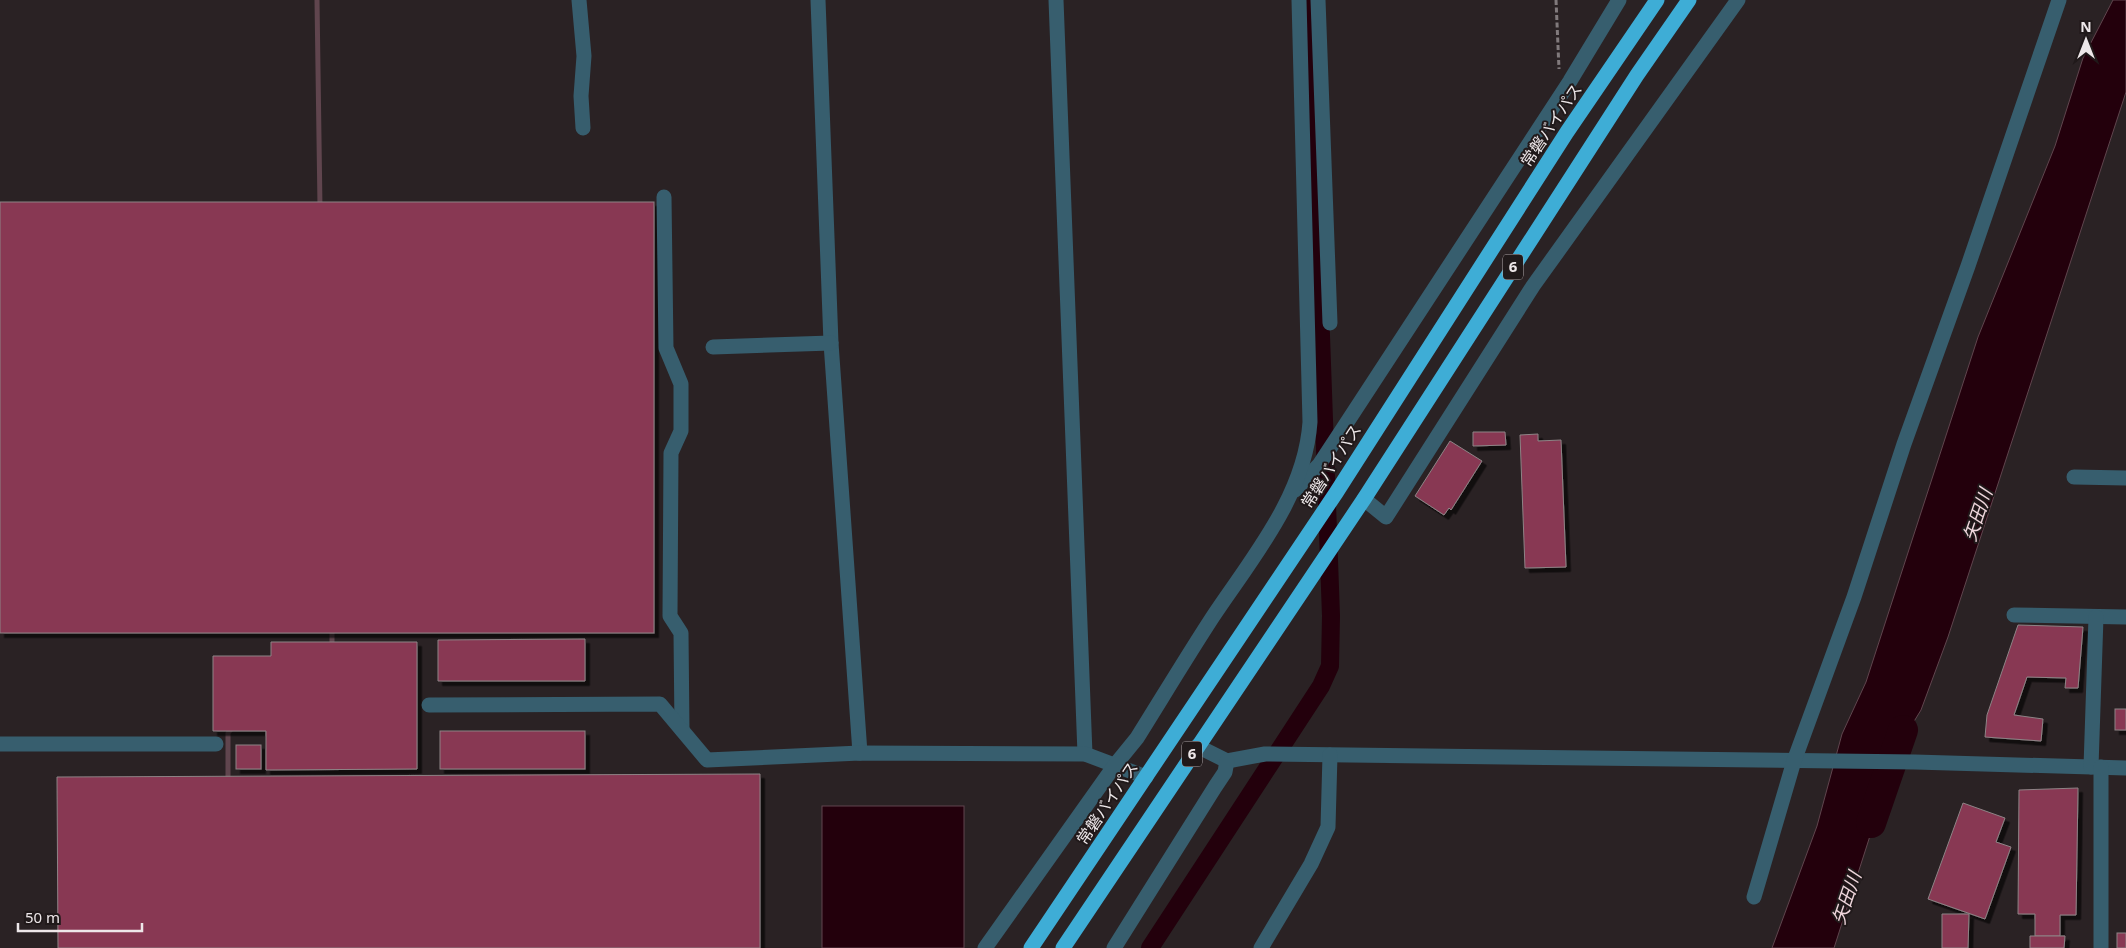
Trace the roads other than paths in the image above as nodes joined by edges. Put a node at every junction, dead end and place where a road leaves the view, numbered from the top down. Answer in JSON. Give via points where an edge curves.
{"nodes":[{"id":1,"x":579,"y":0,"type":"edge"},
{"id":2,"x":818,"y":0,"type":"edge"},
{"id":3,"x":1056,"y":0,"type":"edge"},
{"id":4,"x":1299,"y":0,"type":"edge"},
{"id":5,"x":1318,"y":0,"type":"edge"},
{"id":6,"x":1619,"y":0,"type":"edge"},
{"id":7,"x":1657,"y":0,"type":"edge"},
{"id":8,"x":1689,"y":0,"type":"edge"},
{"id":9,"x":1738,"y":0,"type":"edge"},
{"id":10,"x":2059,"y":0,"type":"edge"},
{"id":11,"x":584,"y":128,"type":"dead end"},
{"id":12,"x":664,"y":197,"type":"dead end"},
{"id":13,"x":1330,"y":323,"type":"dead end"},
{"id":14,"x":831,"y":343,"type":"junction"},
{"id":15,"x":713,"y":347,"type":"dead end"},
{"id":16,"x":2074,"y":477,"type":"dead end"},
{"id":17,"x":2126,"y":478,"type":"edge"},
{"id":18,"x":1289,"y":497,"type":"junction"},
{"id":19,"x":1364,"y":499,"type":"junction"},
{"id":20,"x":2014,"y":616,"type":"dead end"},
{"id":21,"x":2096,"y":616,"type":"junction"},
{"id":22,"x":2126,"y":617,"type":"edge"},
{"id":23,"x":429,"y":705,"type":"dead end"},
{"id":24,"x":682,"y":730,"type":"junction"},
{"id":25,"x":0,"y":744,"type":"edge"},
{"id":26,"x":216,"y":744,"type":"dead end"},
{"id":27,"x":1197,"y":746,"type":"junction"},
{"id":28,"x":860,"y":753,"type":"junction"},
{"id":29,"x":1085,"y":754,"type":"junction"},
{"id":30,"x":1330,"y":755,"type":"junction"},
{"id":31,"x":1226,"y":761,"type":"junction"},
{"id":32,"x":1796,"y":761,"type":"junction"},
{"id":33,"x":1115,"y":765,"type":"junction"},
{"id":34,"x":2096,"y":767,"type":"junction"},
{"id":35,"x":2126,"y":768,"type":"edge"},
{"id":36,"x":1146,"y":777,"type":"junction"},
{"id":37,"x":1754,"y":897,"type":"dead end"},
{"id":38,"x":985,"y":948,"type":"edge"},
{"id":39,"x":1031,"y":948,"type":"edge"},
{"id":40,"x":1063,"y":948,"type":"edge"},
{"id":41,"x":1114,"y":948,"type":"edge"},
{"id":42,"x":1261,"y":948,"type":"edge"},
{"id":43,"x":2101,"y":948,"type":"edge"}],
"edges":[{"from":1,"to":11,"type":"street","via":[[584,48],[581,96]]},
{"from":2,"to":14,"type":"street"},
{"from":3,"to":29,"type":"street"},
{"from":4,"to":18,"type":"street","via":[[1310,422],[1308,444]]},
{"from":5,"to":13,"type":"street"},
{"from":6,"to":18,"type":"street","via":[[1570,81],[1319,465]]},
{"from":7,"to":36,"type":"highway","name":"常磐バイパス","number":"6","via":[[1567,132],[1336,493]]},
{"from":8,"to":19,"type":"highway","number":"6","via":[[1637,75]]},
{"from":9,"to":19,"type":"street","via":[[1532,286],[1386,517]]},
{"from":10,"to":32,"type":"street"},
{"from":12,"to":24,"type":"street","via":[[666,348],[681,384],[680,431],[671,453],[670,616],[680,633]]},
{"from":14,"to":15,"type":"street"},
{"from":14,"to":28,"type":"street"},
{"from":16,"to":17,"type":"street"},
{"from":18,"to":33,"type":"street","via":[[1137,738]]},
{"from":19,"to":27,"type":"highway","number":"6"},
{"from":20,"to":21,"type":"street"},
{"from":21,"to":22,"type":"street"},
{"from":21,"to":34,"type":"street"},
{"from":23,"to":24,"type":"street","via":[[660,704]]},
{"from":24,"to":28,"type":"street","via":[[707,760]]},
{"from":25,"to":26,"type":"street"},
{"from":27,"to":31,"type":"street"},
{"from":27,"to":40,"type":"highway","number":"6"},
{"from":28,"to":29,"type":"street"},
{"from":29,"to":33,"type":"street"},
{"from":30,"to":31,"type":"street","via":[[1265,754]]},
{"from":30,"to":32,"type":"street"},
{"from":30,"to":42,"type":"street","via":[[1328,827],[1312,864]]},
{"from":31,"to":41,"type":"street","via":[[1225,772]]},
{"from":32,"to":34,"type":"street"},
{"from":32,"to":37,"type":"street"},
{"from":33,"to":36,"type":"street"},
{"from":33,"to":38,"type":"street"},
{"from":34,"to":35,"type":"street"},
{"from":34,"to":43,"type":"street"},
{"from":36,"to":39,"type":"highway","name":"常磐バイパス","number":"6"}]}
